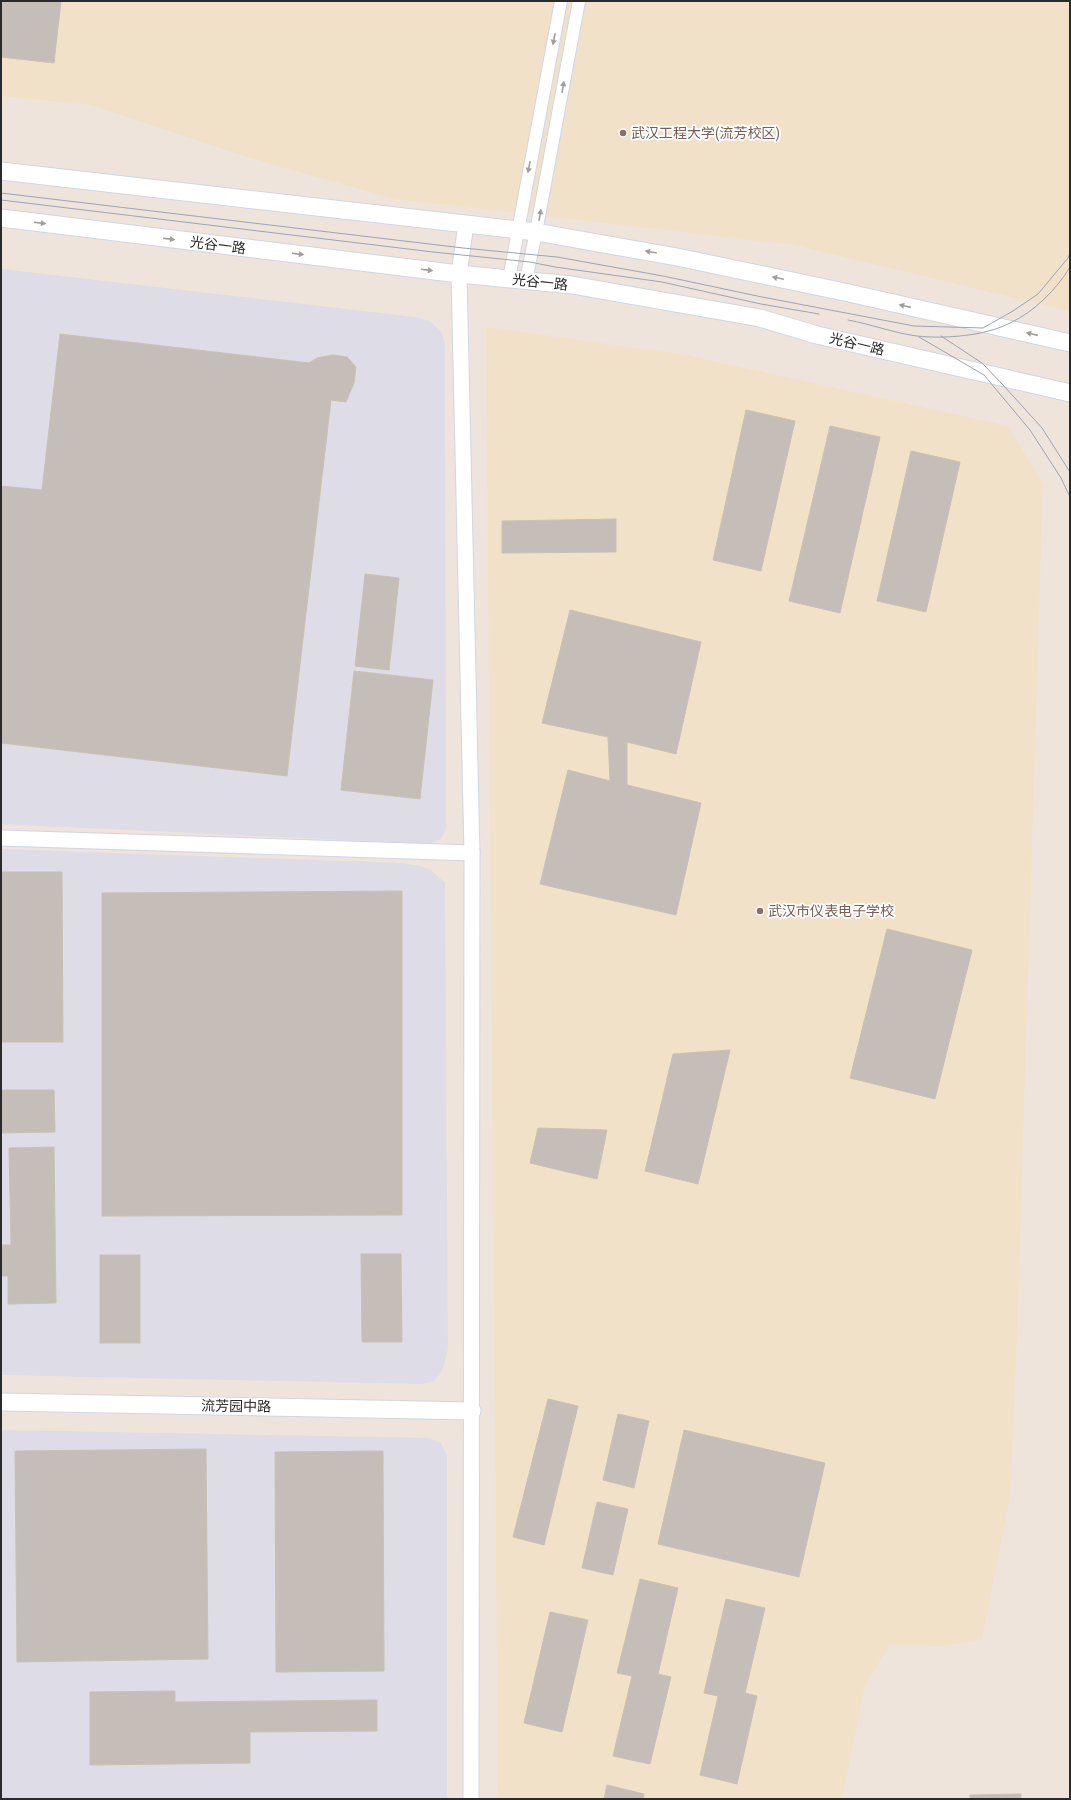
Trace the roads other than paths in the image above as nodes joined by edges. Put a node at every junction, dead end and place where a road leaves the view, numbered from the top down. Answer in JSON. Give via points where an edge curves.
{"nodes":[{"id":1,"x":561,"y":1,"type":"edge"},
{"id":2,"x":579,"y":1,"type":"edge"},
{"id":3,"x":1,"y":171,"type":"edge"},
{"id":4,"x":1,"y":218,"type":"edge"},
{"id":5,"x":466,"y":224,"type":"junction"},
{"id":6,"x":517,"y":228,"type":"junction"},
{"id":7,"x":536,"y":232,"type":"junction"},
{"id":8,"x":459,"y":274,"type":"junction"},
{"id":9,"x":509,"y":278,"type":"junction"},
{"id":10,"x":526,"y":280,"type":"junction"},
{"id":11,"x":1070,"y":343,"type":"edge"},
{"id":12,"x":1070,"y":393,"type":"edge"},
{"id":13,"x":1,"y":838,"type":"edge"},
{"id":14,"x":472,"y":854,"type":"junction"},
{"id":15,"x":1,"y":1402,"type":"edge"},
{"id":16,"x":472,"y":1411,"type":"junction"},
{"id":17,"x":470,"y":1799,"type":"edge"}],
"edges":[{"from":1,"to":6,"type":"street","one_way":true},
{"from":7,"to":2,"type":"street","one_way":true},
{"from":3,"to":5,"type":"main road"},
{"from":4,"to":8,"type":"main road","name":"光谷一路","one_way":true},
{"from":5,"to":6,"type":"main road"},
{"from":5,"to":8,"type":"street"},
{"from":6,"to":7,"type":"main road"},
{"from":6,"to":9,"type":"street"},
{"from":7,"to":10,"type":"street"},
{"from":11,"to":7,"type":"main road","one_way":true,"via":[[677,257]]},
{"from":8,"to":9,"type":"main road","name":"光谷一路"},
{"from":8,"to":14,"type":"street"},
{"from":9,"to":10,"type":"main road","name":"光谷一路"},
{"from":10,"to":12,"type":"main road","name":"光谷一路","via":[[572,285],[760,318]]},
{"from":13,"to":14,"type":"street"},
{"from":14,"to":16,"type":"street"},
{"from":15,"to":16,"type":"main road","name":"流芳园中路"},
{"from":16,"to":17,"type":"street"}]}
